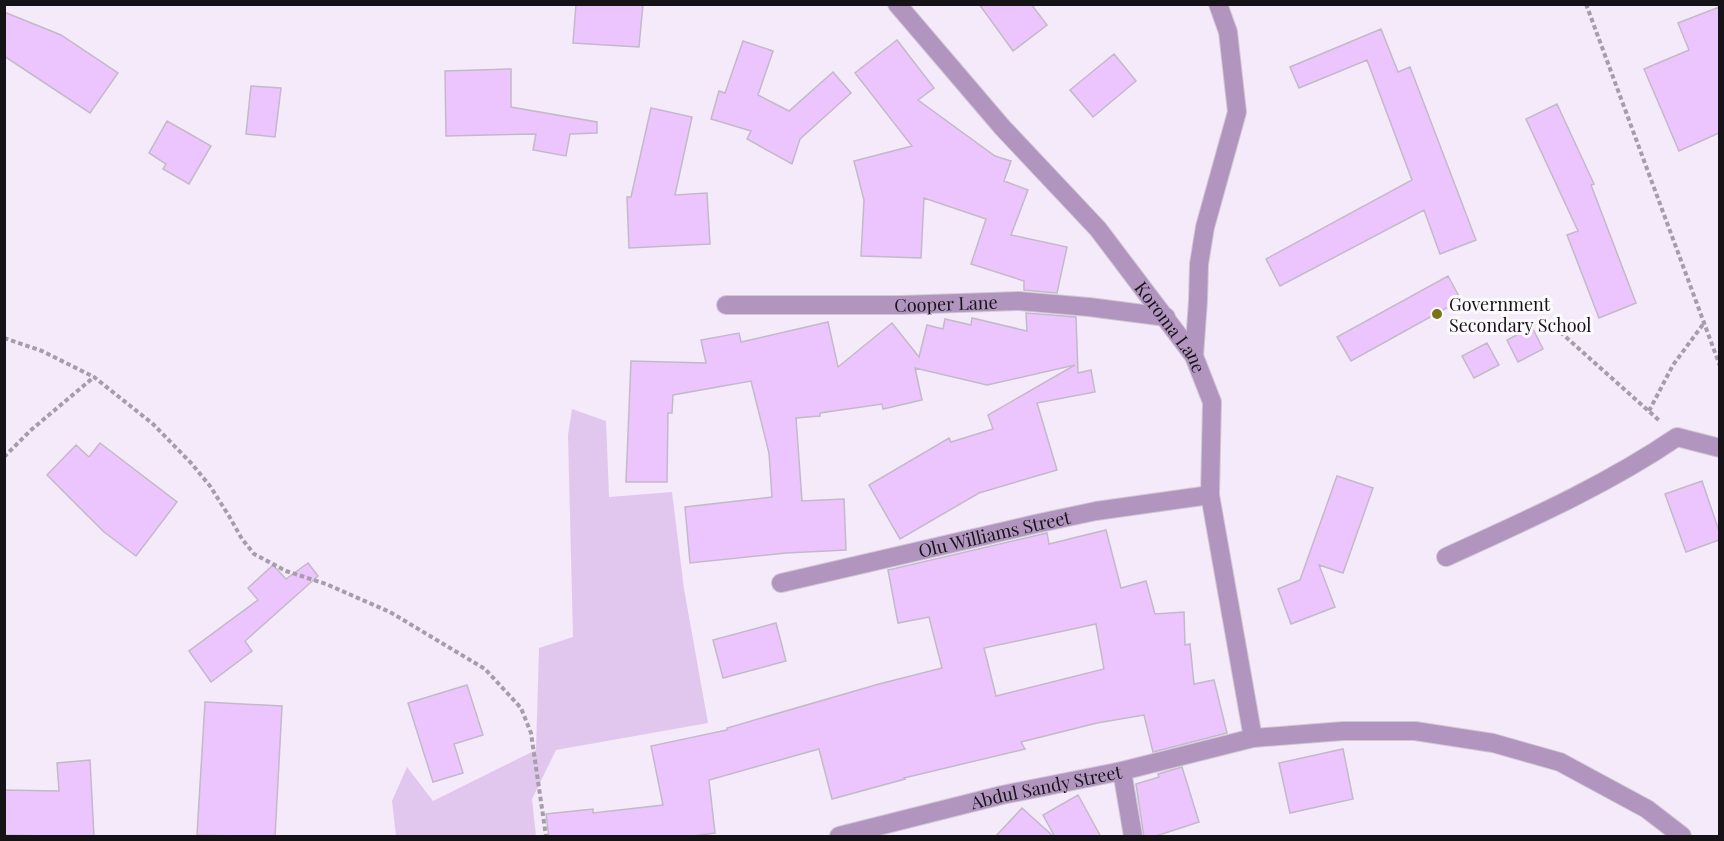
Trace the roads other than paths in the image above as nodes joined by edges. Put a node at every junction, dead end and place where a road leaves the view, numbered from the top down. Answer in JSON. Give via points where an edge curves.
{"nodes":[{"id":1,"x":897,"y":4,"type":"edge"},
{"id":2,"x":1218,"y":4,"type":"edge"},
{"id":3,"x":726,"y":305,"type":"dead end"},
{"id":4,"x":1166,"y":317,"type":"junction"},
{"id":5,"x":1194,"y":356,"type":"junction"},
{"id":6,"x":1719,"y":448,"type":"edge"},
{"id":7,"x":1210,"y":495,"type":"junction"},
{"id":8,"x":1446,"y":557,"type":"dead end"},
{"id":9,"x":781,"y":583,"type":"dead end"},
{"id":10,"x":1253,"y":738,"type":"junction"},
{"id":11,"x":1122,"y":771,"type":"junction"},
{"id":12,"x":877,"y":832,"type":"edge"},
{"id":13,"x":839,"y":837,"type":"edge"},
{"id":14,"x":1133,"y":837,"type":"edge"},
{"id":15,"x":1682,"y":837,"type":"edge"}],
"edges":[{"from":1,"to":4,"type":"street","name":"Koroma Lane","via":[[1002,127],[1098,229]]},
{"from":2,"to":5,"type":"street","via":[[1228,32],[1237,112],[1205,227]]},
{"from":3,"to":4,"type":"street","name":"Cooper Lane","via":[[1019,301]]},
{"from":4,"to":5,"type":"street","name":"Koroma Lane"},
{"from":5,"to":7,"type":"street","name":"Koroma Lane","via":[[1212,402]]},
{"from":6,"to":8,"type":"street","via":[[1677,437],[1581,494]]},
{"from":7,"to":9,"type":"street","name":"Olu Williams Street","via":[[1035,524]]},
{"from":7,"to":10,"type":"street","name":"Koroma Lane"},
{"from":10,"to":11,"type":"street","name":"Abdul Sandy Street"},
{"from":10,"to":15,"type":"street","name":"Abdul Sandy Street","via":[[1343,731],[1415,731],[1493,743],[1560,762],[1647,809]]},
{"from":11,"to":12,"type":"street","name":"Abdul Sandy Street","via":[[1002,795]]},
{"from":11,"to":14,"type":"street"},
{"from":12,"to":13,"type":"street","name":"Abdul Sandy Street"}]}
